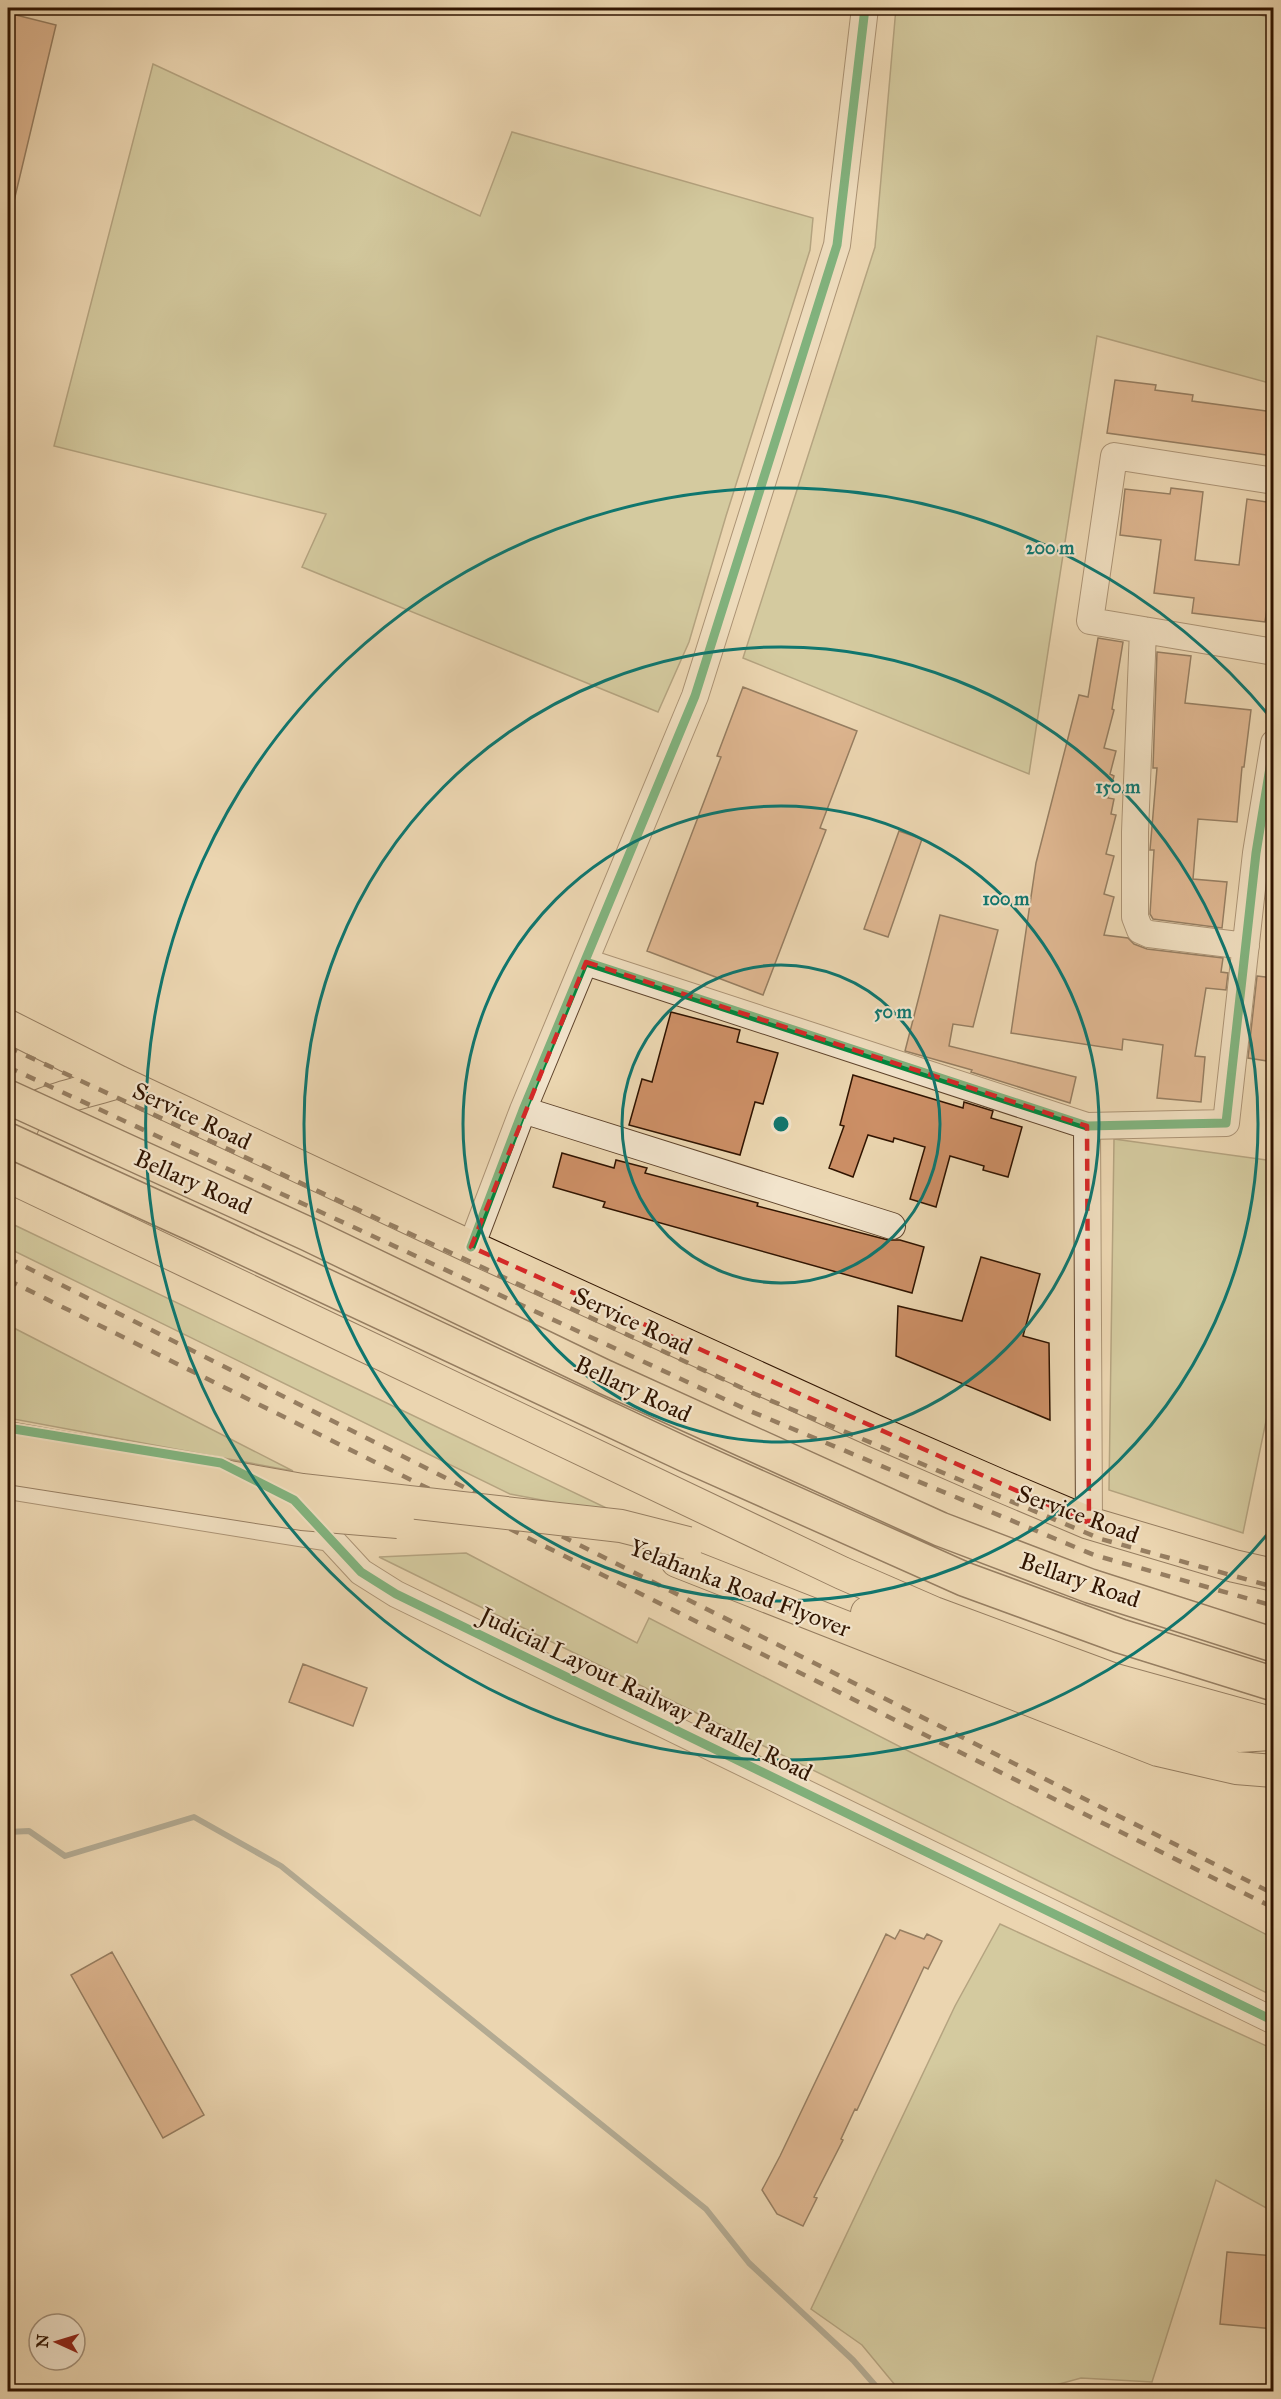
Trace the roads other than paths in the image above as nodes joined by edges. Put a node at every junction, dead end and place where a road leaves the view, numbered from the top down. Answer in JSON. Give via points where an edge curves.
{"nodes":[{"id":1,"x":865,"y":8,"type":"edge"},
{"id":2,"x":1274,"y":481,"type":"edge"},
{"id":3,"x":1143,"y":630,"type":"junction"},
{"id":4,"x":1274,"y":652,"type":"edge"},
{"id":5,"x":1274,"y":743,"type":"edge"},
{"id":6,"x":1246,"y":946,"type":"junction"},
{"id":7,"x":586,"y":962,"type":"junction"},
{"id":8,"x":8,"y":1026,"type":"edge"},
{"id":9,"x":119,"y":1082,"type":"junction"},
{"id":10,"x":8,"y":1097,"type":"edge"},
{"id":11,"x":523,"y":1110,"type":"junction"},
{"id":12,"x":1087,"y":1126,"type":"junction"},
{"id":13,"x":8,"y":1140,"type":"edge"},
{"id":14,"x":8,"y":1176,"type":"edge"},
{"id":15,"x":64,"y":1202,"type":"junction"},
{"id":16,"x":892,"y":1226,"type":"dead end"},
{"id":17,"x":471,"y":1247,"type":"junction"},
{"id":18,"x":8,"y":1428,"type":"edge"},
{"id":19,"x":8,"y":1438,"type":"edge"},
{"id":20,"x":8,"y":1468,"type":"edge"},
{"id":21,"x":8,"y":1486,"type":"edge"},
{"id":22,"x":1089,"y":1523,"type":"junction"},
{"id":23,"x":330,"y":1538,"type":"junction"},
{"id":24,"x":682,"y":1552,"type":"junction"},
{"id":25,"x":1274,"y":1575,"type":"edge"},
{"id":26,"x":1274,"y":1645,"type":"edge"},
{"id":27,"x":1274,"y":1683,"type":"edge"},
{"id":28,"x":1274,"y":1724,"type":"edge"},
{"id":29,"x":1274,"y":1734,"type":"edge"},
{"id":30,"x":1274,"y":1771,"type":"edge"},
{"id":31,"x":1274,"y":2021,"type":"edge"}],
"edges":[{"from":1,"to":7,"type":"street","via":[[837,245],[695,696]]},
{"from":2,"to":3,"type":"street","via":[[1114,456],[1090,621]]},
{"from":3,"to":4,"type":"street"},
{"from":3,"to":6,"type":"street","via":[[1135,832],[1138,924],[1140,930],[1149,933]]},
{"from":5,"to":6,"type":"street"},
{"from":6,"to":12,"type":"street","via":[[1226,1124]]},
{"from":7,"to":11,"type":"street"},
{"from":7,"to":12,"type":"street"},
{"from":8,"to":9,"type":"main road","name":"Service Road"},
{"from":9,"to":15,"type":"main road","via":[[36,1106],[22,1125],[20,1148],[25,1158]]},
{"from":9,"to":17,"type":"main road","name":"Service Road"},
{"from":10,"to":26,"type":"highway","name":"Bellary Road","bridge":true,"via":[[940,1529],[1090,1586]]},
{"from":11,"to":16,"type":"street"},
{"from":11,"to":17,"type":"street"},
{"from":12,"to":22,"type":"street"},
{"from":13,"to":27,"type":"highway","name":"Bellary Road","bridge":true,"via":[[696,1460],[964,1580],[1120,1636]]},
{"from":14,"to":15,"type":"main road"},
{"from":15,"to":28,"type":"main road","via":[[934,1613],[1115,1680]]},
{"from":17,"to":22,"type":"main road","name":"Service Road","via":[[875,1431]]},
{"from":18,"to":23,"type":"street","name":"Judicial Layout Railway Parallel Road","via":[[221,1462],[294,1500]]},
{"from":19,"to":24,"type":"main road","name":"Yelahanka Road Flyover","bridge":true,"via":[[302,1490],[621,1526]]},
{"from":20,"to":24,"type":"main road","name":"Yelahanka Road Flyover","bridge":true,"via":[[302,1514]]},
{"from":21,"to":23,"type":"street"},
{"from":22,"to":25,"type":"main road","name":"Service Road"},
{"from":23,"to":31,"type":"street","name":"Judicial Layout Railway Parallel Road","via":[[361,1572],[396,1594]]},
{"from":24,"to":29,"type":"main road","name":"Yelahanka Road Flyover","via":[[1162,1721],[1239,1736]]},
{"from":24,"to":30,"type":"main road","name":"Yelahanka Road Flyover","via":[[1158,1750],[1236,1768]]}]}
